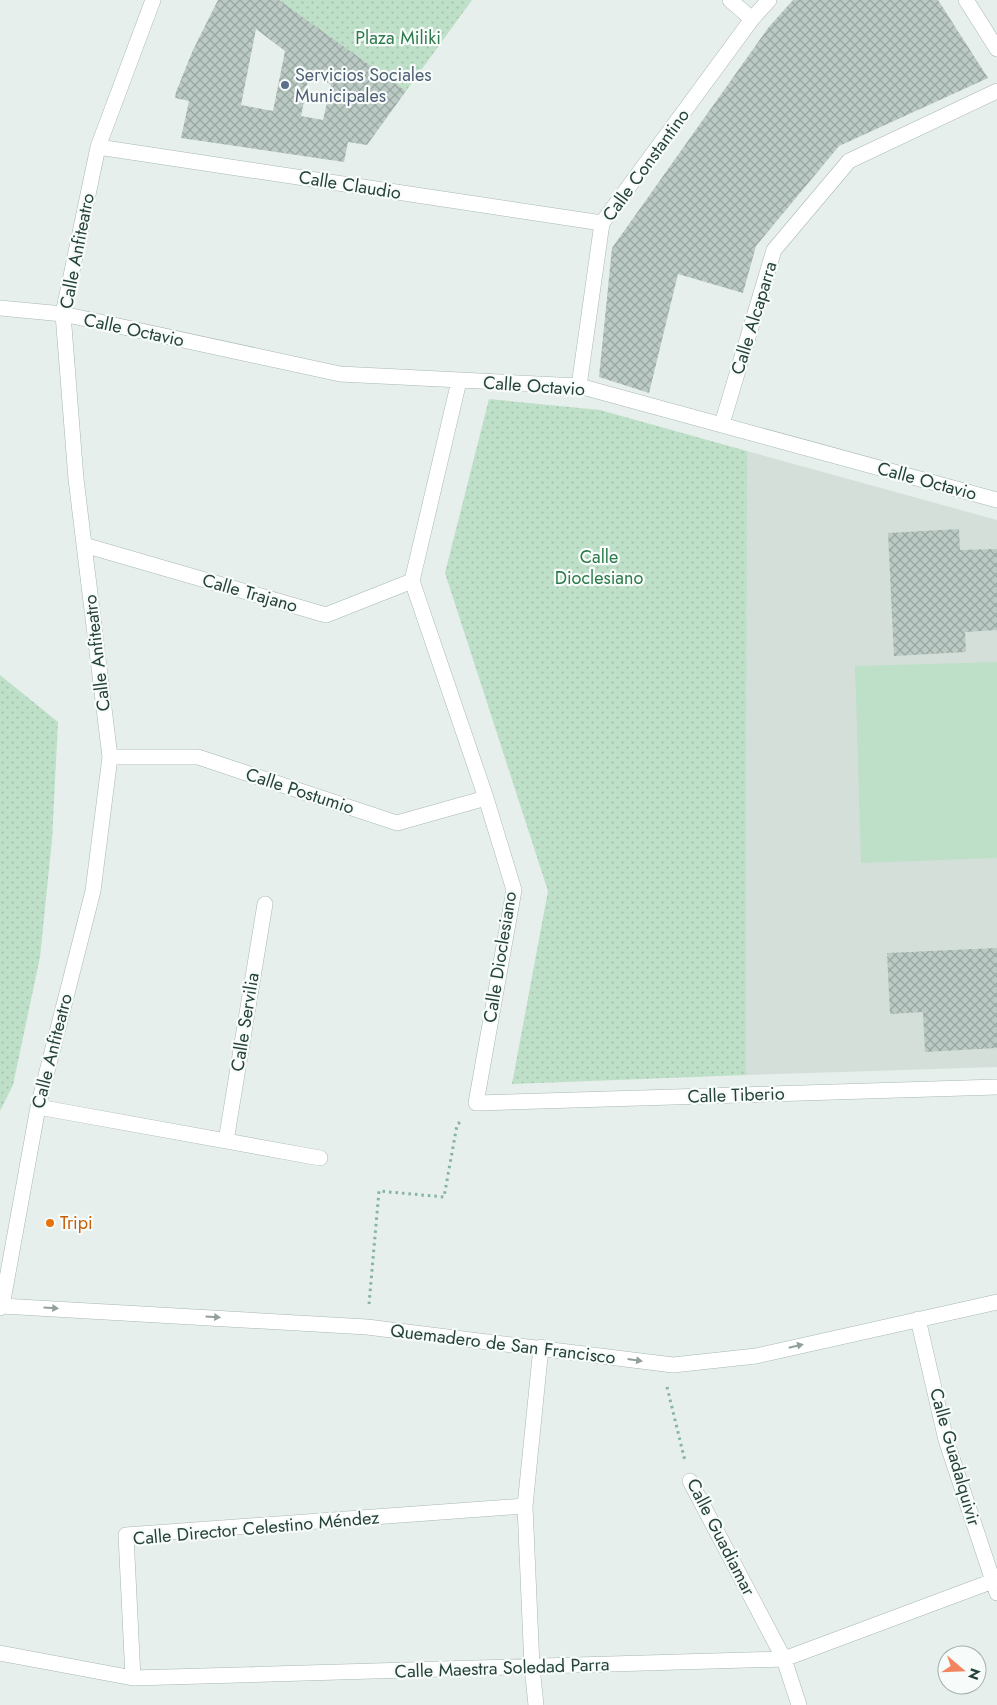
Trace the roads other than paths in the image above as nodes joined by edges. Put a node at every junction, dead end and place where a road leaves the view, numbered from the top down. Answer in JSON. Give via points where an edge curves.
{"nodes":[{"id":1,"x":153,"y":0,"type":"edge"},
{"id":2,"x":730,"y":0,"type":"edge"},
{"id":3,"x":769,"y":0,"type":"edge"},
{"id":4,"x":966,"y":0,"type":"edge"},
{"id":5,"x":752,"y":19,"type":"junction"},
{"id":6,"x":997,"y":49,"type":"edge"},
{"id":7,"x":997,"y":91,"type":"edge"},
{"id":8,"x":98,"y":147,"type":"junction"},
{"id":9,"x":602,"y":223,"type":"junction"},
{"id":10,"x":0,"y":308,"type":"edge"},
{"id":11,"x":63,"y":314,"type":"junction"},
{"id":12,"x":459,"y":381,"type":"junction"},
{"id":13,"x":579,"y":386,"type":"junction"},
{"id":14,"x":722,"y":424,"type":"junction"},
{"id":15,"x":997,"y":500,"type":"edge"},
{"id":16,"x":84,"y":545,"type":"junction"},
{"id":17,"x":412,"y":581,"type":"junction"},
{"id":18,"x":110,"y":756,"type":"junction"},
{"id":19,"x":486,"y":798,"type":"junction"},
{"id":20,"x":265,"y":904,"type":"dead end"},
{"id":21,"x":997,"y":1087,"type":"edge"},
{"id":22,"x":476,"y":1103,"type":"joint"},
{"id":23,"x":38,"y":1107,"type":"junction"},
{"id":24,"x":226,"y":1141,"type":"junction"},
{"id":25,"x":320,"y":1158,"type":"dead end"},
{"id":26,"x":997,"y":1302,"type":"edge"},
{"id":27,"x":1,"y":1307,"type":"edge"},
{"id":28,"x":918,"y":1319,"type":"junction"},
{"id":29,"x":542,"y":1348,"type":"junction"},
{"id":30,"x":690,"y":1481,"type":"road end"},
{"id":31,"x":525,"y":1506,"type":"junction"},
{"id":32,"x":995,"y":1587,"type":"edge"},
{"id":33,"x":0,"y":1653,"type":"edge"},
{"id":34,"x":784,"y":1659,"type":"junction"},
{"id":35,"x":532,"y":1667,"type":"junction"},
{"id":36,"x":133,"y":1678,"type":"junction"},
{"id":37,"x":536,"y":1705,"type":"edge"},
{"id":38,"x":799,"y":1705,"type":"edge"}],
"edges":[{"from":1,"to":8,"type":"street","name":"Calle Anfiteatro"},
{"from":2,"to":5,"type":"street"},
{"from":3,"to":5,"type":"street","name":"Calle Constantino"},
{"from":4,"to":6,"type":"street"},
{"from":5,"to":9,"type":"street","name":"Calle Constantino"},
{"from":7,"to":14,"type":"street","name":"Calle Alcaparra","via":[[849,161],[774,250]]},
{"from":8,"to":9,"type":"street","name":"Calle Claudio"},
{"from":8,"to":11,"type":"street","name":"Calle Anfiteatro"},
{"from":9,"to":13,"type":"street","name":"Calle Constantino"},
{"from":10,"to":11,"type":"street","name":"Calle Octavio"},
{"from":11,"to":12,"type":"street","name":"Calle Octavio","via":[[340,374]]},
{"from":11,"to":16,"type":"street","name":"Calle Anfiteatro"},
{"from":12,"to":13,"type":"street","name":"Calle Octavio"},
{"from":12,"to":17,"type":"street"},
{"from":13,"to":14,"type":"street","name":"Calle Octavio"},
{"from":14,"to":15,"type":"street","name":"Calle Octavio"},
{"from":16,"to":17,"type":"street","name":"Calle Trajano","via":[[326,615]]},
{"from":16,"to":18,"type":"street","name":"Calle Anfiteatro"},
{"from":17,"to":19,"type":"street","name":"Calle Dioclesiano"},
{"from":18,"to":19,"type":"street","name":"Calle Postumio","via":[[198,757],[397,823]]},
{"from":18,"to":23,"type":"street","name":"Calle Anfiteatro","via":[[93,891]]},
{"from":19,"to":22,"type":"street","name":"Calle Dioclesiano","via":[[514,890]]},
{"from":20,"to":24,"type":"street","name":"Calle Servilia"},
{"from":21,"to":22,"type":"street","name":"Calle Tiberio"},
{"from":23,"to":24,"type":"street"},
{"from":23,"to":27,"type":"street","name":"Calle Anfiteatro"},
{"from":24,"to":25,"type":"street"},
{"from":26,"to":28,"type":"street","name":"Quemadero de San Francisco"},
{"from":27,"to":29,"type":"street","name":"Quemadero de San Francisco","one_way":true,"via":[[367,1327]]},
{"from":29,"to":28,"type":"street","name":"Quemadero de San Francisco","one_way":true,"via":[[673,1365],[756,1356]]},
{"from":28,"to":32,"type":"street","name":"Calle Guadalquivir","via":[[946,1440]]},
{"from":29,"to":31,"type":"street"},
{"from":30,"to":34,"type":"street","name":"Calle Guadiamar"},
{"from":31,"to":35,"type":"street"},
{"from":31,"to":36,"type":"street","name":"Calle Director Celestino Méndez","via":[[126,1535]]},
{"from":32,"to":34,"type":"street","name":"Calle Maestra Soledad Parra"},
{"from":33,"to":36,"type":"street","name":"Calle Maestra Soledad Parra"},
{"from":34,"to":35,"type":"street","name":"Calle Maestra Soledad Parra"},
{"from":34,"to":38,"type":"street","name":"Calle Guadiamar"},
{"from":35,"to":36,"type":"street","name":"Calle Maestra Soledad Parra"},
{"from":35,"to":37,"type":"street"}]}
